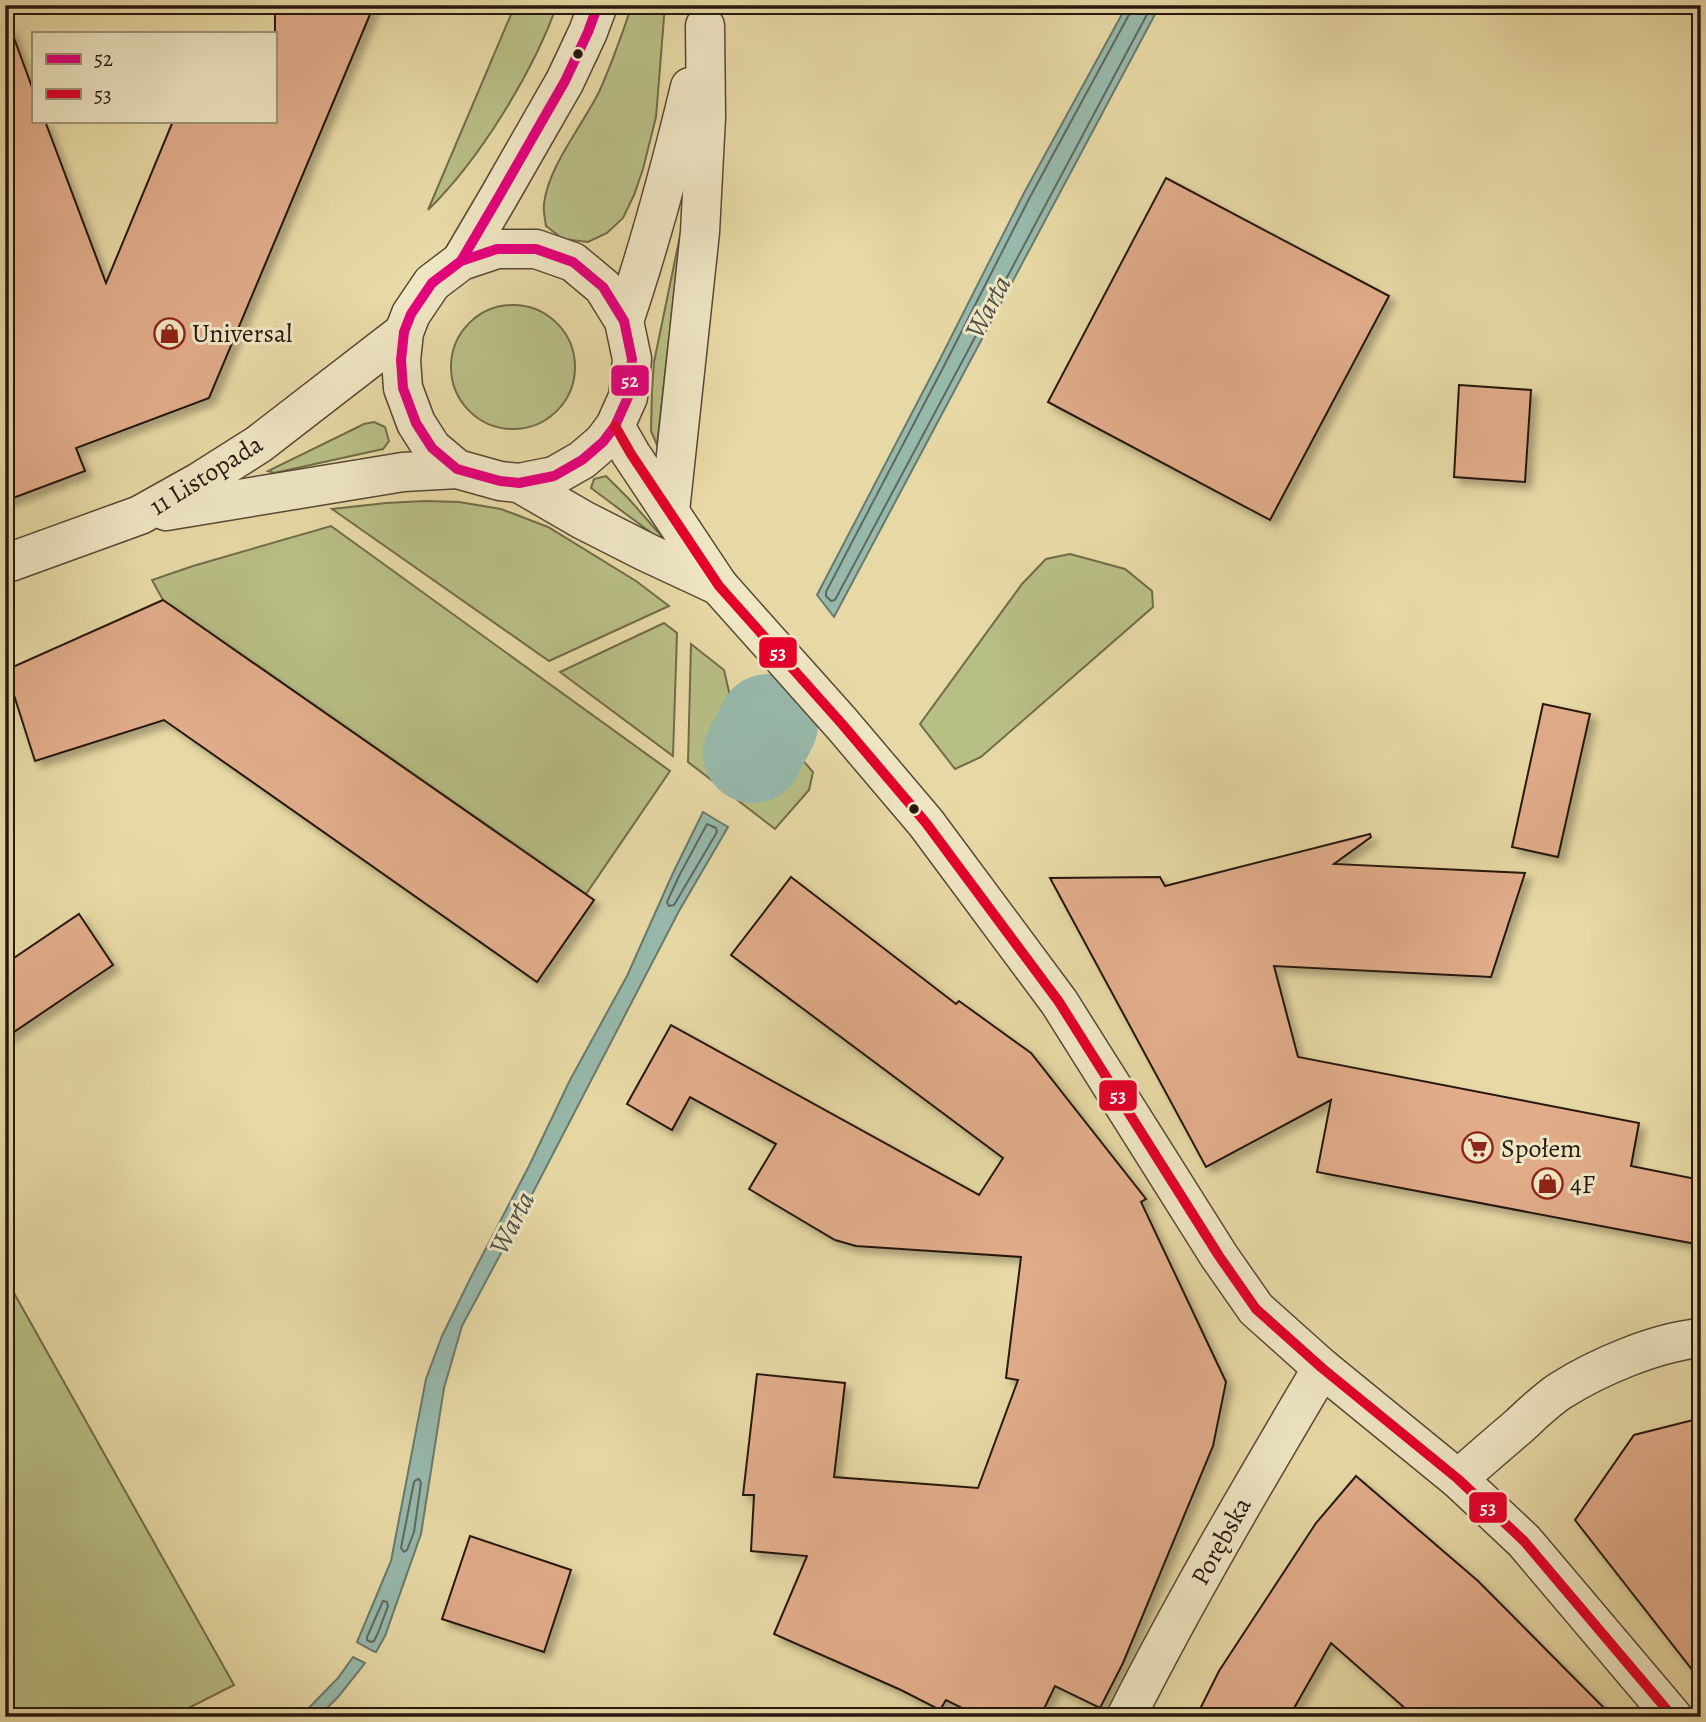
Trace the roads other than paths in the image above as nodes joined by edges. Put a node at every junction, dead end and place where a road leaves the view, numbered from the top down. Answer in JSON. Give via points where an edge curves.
{"nodes":[{"id":1,"x":598,"y":5,"type":"edge"},
{"id":2,"x":707,"y":16,"type":"edge"},
{"id":3,"x":461,"y":261,"type":"junction"},
{"id":4,"x":624,"y":321,"type":"junction"},
{"id":5,"x":404,"y":332,"type":"junction"},
{"id":6,"x":615,"y":426,"type":"junction"},
{"id":7,"x":457,"y":468,"type":"junction"},
{"id":8,"x":519,"y":483,"type":"junction"},
{"id":9,"x":670,"y":511,"type":"junction"},
{"id":10,"x":140,"y":515,"type":"junction"},
{"id":11,"x":5,"y":564,"type":"edge"},
{"id":12,"x":719,"y":586,"type":"junction"},
{"id":13,"x":1701,"y":1338,"type":"edge"},
{"id":14,"x":1322,"y":1368,"type":"junction"},
{"id":15,"x":1458,"y":1479,"type":"junction"},
{"id":16,"x":1126,"y":1717,"type":"edge"},
{"id":17,"x":1673,"y":1717,"type":"edge"}],
"edges":[{"from":1,"to":3,"type":"street","via":[[565,81]]},
{"from":2,"to":4,"type":"street","via":[[667,181]]},
{"from":2,"to":9,"type":"street","via":[[699,232]]},
{"from":3,"to":4,"type":"street","via":[[497,249],[536,249],[573,262],[604,287]]},
{"from":3,"to":5,"type":"street","via":[[432,283]]},
{"from":4,"to":6,"type":"street","via":[[632,359],[628,397]]},
{"from":5,"to":7,"type":"street","via":[[403,388],[416,423],[432,448]]},
{"from":5,"to":10,"type":"street","name":"11 Listopada","via":[[259,444]]},
{"from":6,"to":8,"type":"street","via":[[603,442],[564,471]]},
{"from":6,"to":9,"type":"street"},
{"from":7,"to":8,"type":"street"},
{"from":7,"to":10,"type":"street","name":"11 Listopada","via":[[403,472]]},
{"from":8,"to":12,"type":"street","via":[[583,520]]},
{"from":9,"to":12,"type":"street"},
{"from":10,"to":11,"type":"street","name":"11 Listopada"},
{"from":12,"to":14,"type":"street","via":[[926,823],[1059,1002],[1256,1309]]},
{"from":13,"to":15,"type":"street","via":[[1635,1354],[1582,1379],[1537,1409]]},
{"from":14,"to":15,"type":"street"},
{"from":14,"to":16,"type":"street","name":"Porębska"},
{"from":15,"to":17,"type":"street","via":[[1524,1541]]}]}
